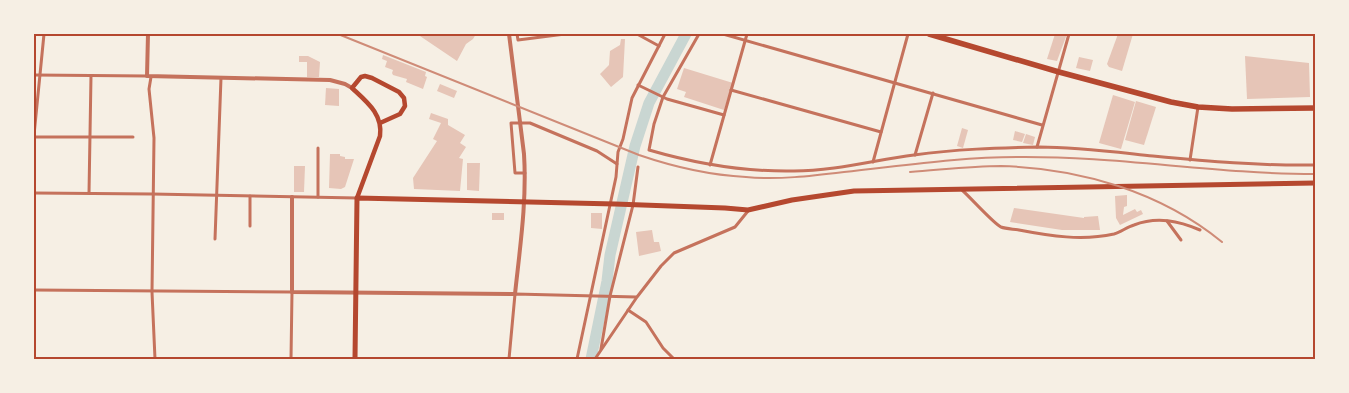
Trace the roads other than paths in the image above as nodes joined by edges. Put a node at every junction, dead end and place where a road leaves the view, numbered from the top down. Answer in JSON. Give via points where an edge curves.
{"nodes":[{"id":1,"x":44,"y":34,"type":"edge"},
{"id":2,"x":148,"y":34,"type":"edge"},
{"id":3,"x":509,"y":34,"type":"edge"},
{"id":4,"x":517,"y":34,"type":"edge"},
{"id":5,"x":565,"y":34,"type":"edge"},
{"id":6,"x":636,"y":34,"type":"edge"},
{"id":7,"x":666,"y":34,"type":"edge"},
{"id":8,"x":699,"y":34,"type":"edge"},
{"id":9,"x":723,"y":34,"type":"edge"},
{"id":10,"x":747,"y":34,"type":"edge"},
{"id":11,"x":908,"y":34,"type":"edge"},
{"id":12,"x":929,"y":34,"type":"edge"},
{"id":13,"x":1069,"y":34,"type":"edge"},
{"id":14,"x":745,"y":40,"type":"junction"},
{"id":15,"x":658,"y":46,"type":"junction"},
{"id":16,"x":1059,"y":72,"type":"junction"},
{"id":17,"x":34,"y":75,"type":"edge"},
{"id":18,"x":40,"y":75,"type":"junction"},
{"id":19,"x":92,"y":76,"type":"junction"},
{"id":20,"x":149,"y":76,"type":"junction"},
{"id":21,"x":221,"y":78,"type":"junction"},
{"id":22,"x":895,"y":83,"type":"junction"},
{"id":23,"x":638,"y":85,"type":"junction"},
{"id":24,"x":352,"y":88,"type":"junction"},
{"id":25,"x":731,"y":90,"type":"junction"},
{"id":26,"x":933,"y":94,"type":"junction"},
{"id":27,"x":663,"y":97,"type":"junction"},
{"id":28,"x":1198,"y":107,"type":"junction"},
{"id":29,"x":1315,"y":108,"type":"edge"},
{"id":30,"x":724,"y":115,"type":"junction"},
{"id":31,"x":380,"y":123,"type":"junction"},
{"id":32,"x":1042,"y":125,"type":"junction"},
{"id":33,"x":881,"y":132,"type":"junction"},
{"id":34,"x":34,"y":136,"type":"edge"},
{"id":35,"x":89,"y":137,"type":"junction"},
{"id":36,"x":133,"y":137,"type":"dead end"},
{"id":37,"x":1037,"y":147,"type":"junction"},
{"id":38,"x":318,"y":148,"type":"dead end"},
{"id":39,"x":915,"y":155,"type":"junction"},
{"id":40,"x":1190,"y":160,"type":"junction"},
{"id":41,"x":872,"y":162,"type":"junction"},
{"id":42,"x":617,"y":164,"type":"junction"},
{"id":43,"x":710,"y":165,"type":"junction"},
{"id":44,"x":1315,"y":165,"type":"edge"},
{"id":45,"x":638,"y":167,"type":"dead end"},
{"id":46,"x":525,"y":173,"type":"junction"},
{"id":47,"x":1315,"y":183,"type":"edge"},
{"id":48,"x":962,"y":190,"type":"junction"},
{"id":49,"x":34,"y":193,"type":"edge"},
{"id":50,"x":89,"y":193,"type":"junction"},
{"id":51,"x":152,"y":194,"type":"junction"},
{"id":52,"x":216,"y":195,"type":"junction"},
{"id":53,"x":250,"y":196,"type":"junction"},
{"id":54,"x":292,"y":197,"type":"junction"},
{"id":55,"x":318,"y":197,"type":"junction"},
{"id":56,"x":358,"y":198,"type":"junction"},
{"id":57,"x":526,"y":203,"type":"junction"},
{"id":58,"x":612,"y":204,"type":"junction"},
{"id":59,"x":631,"y":205,"type":"junction"},
{"id":60,"x":748,"y":210,"type":"junction"},
{"id":61,"x":1166,"y":220,"type":"junction"},
{"id":62,"x":250,"y":226,"type":"dead end"},
{"id":63,"x":1200,"y":230,"type":"dead end"},
{"id":64,"x":215,"y":239,"type":"dead end"},
{"id":65,"x":1181,"y":240,"type":"dead end"},
{"id":66,"x":34,"y":290,"type":"edge"},
{"id":67,"x":152,"y":292,"type":"junction"},
{"id":68,"x":292,"y":292,"type":"junction"},
{"id":69,"x":356,"y":292,"type":"junction"},
{"id":70,"x":515,"y":294,"type":"junction"},
{"id":71,"x":592,"y":296,"type":"junction"},
{"id":72,"x":609,"y":296,"type":"junction"},
{"id":73,"x":636,"y":297,"type":"junction"},
{"id":74,"x":628,"y":310,"type":"junction"},
{"id":75,"x":600,"y":352,"type":"junction"},
{"id":76,"x":355,"y":356,"type":"edge"},
{"id":77,"x":154,"y":359,"type":"edge"},
{"id":78,"x":290,"y":359,"type":"edge"},
{"id":79,"x":509,"y":359,"type":"edge"},
{"id":80,"x":577,"y":359,"type":"edge"},
{"id":81,"x":596,"y":359,"type":"edge"},
{"id":82,"x":674,"y":359,"type":"edge"}],
"edges":[{"from":1,"to":18,"type":"street"},
{"from":2,"to":20,"type":"street"},
{"from":3,"to":46,"type":"street"},
{"from":4,"to":5,"type":"street","via":[[518,40]]},
{"from":6,"to":15,"type":"street"},
{"from":7,"to":15,"type":"street"},
{"from":8,"to":27,"type":"street"},
{"from":9,"to":14,"type":"street"},
{"from":10,"to":14,"type":"street"},
{"from":11,"to":22,"type":"street"},
{"from":12,"to":16,"type":"highway"},
{"from":13,"to":16,"type":"street"},
{"from":14,"to":22,"type":"street"},
{"from":14,"to":25,"type":"street"},
{"from":15,"to":23,"type":"street"},
{"from":16,"to":28,"type":"highway"},
{"from":16,"to":32,"type":"street"},
{"from":17,"to":18,"type":"street"},
{"from":18,"to":19,"type":"street"},
{"from":18,"to":34,"type":"street"},
{"from":19,"to":20,"type":"street"},
{"from":19,"to":35,"type":"street"},
{"from":20,"to":21,"type":"street"},
{"from":20,"to":51,"type":"street","via":[[154,138]]},
{"from":21,"to":24,"type":"street","via":[[330,80]]},
{"from":21,"to":52,"type":"street"},
{"from":22,"to":26,"type":"street"},
{"from":22,"to":33,"type":"street"},
{"from":23,"to":27,"type":"street"},
{"from":23,"to":42,"type":"street","via":[[629,109]]},
{"from":24,"to":31,"type":"main road","via":[[373,109]]},
{"from":24,"to":31,"type":"main road","via":[[365,76],[399,92],[405,102],[404,110]]},
{"from":25,"to":30,"type":"street"},
{"from":25,"to":33,"type":"street"},
{"from":26,"to":32,"type":"street"},
{"from":26,"to":39,"type":"street"},
{"from":27,"to":30,"type":"street"},
{"from":27,"to":43,"type":"street","via":[[649,150]]},
{"from":28,"to":29,"type":"highway"},
{"from":28,"to":40,"type":"street"},
{"from":30,"to":43,"type":"street"},
{"from":31,"to":56,"type":"main road","via":[[380,136]]},
{"from":32,"to":37,"type":"street"},
{"from":33,"to":41,"type":"street"},
{"from":34,"to":35,"type":"street"},
{"from":35,"to":36,"type":"street"},
{"from":35,"to":50,"type":"street"},
{"from":37,"to":39,"type":"street"},
{"from":37,"to":40,"type":"street"},
{"from":38,"to":55,"type":"street"},
{"from":39,"to":41,"type":"street"},
{"from":40,"to":44,"type":"street"},
{"from":41,"to":43,"type":"street","via":[[796,172]]},
{"from":42,"to":46,"type":"street","via":[[598,151],[530,123],[511,124],[515,173]]},
{"from":42,"to":58,"type":"street"},
{"from":45,"to":59,"type":"street"},
{"from":46,"to":57,"type":"street"},
{"from":47,"to":48,"type":"main road"},
{"from":48,"to":60,"type":"main road","via":[[846,192]]},
{"from":48,"to":61,"type":"street","via":[[1000,227],[1035,233],[1069,238],[1096,236],[1115,234],[1150,220]]},
{"from":49,"to":50,"type":"street"},
{"from":50,"to":51,"type":"street"},
{"from":51,"to":52,"type":"street"},
{"from":51,"to":67,"type":"street"},
{"from":52,"to":53,"type":"street"},
{"from":52,"to":64,"type":"street"},
{"from":53,"to":54,"type":"street"},
{"from":53,"to":62,"type":"street"},
{"from":54,"to":55,"type":"street"},
{"from":54,"to":68,"type":"street"},
{"from":55,"to":56,"type":"street"},
{"from":56,"to":57,"type":"main road"},
{"from":56,"to":69,"type":"main road"},
{"from":57,"to":58,"type":"main road"},
{"from":57,"to":70,"type":"street"},
{"from":58,"to":59,"type":"main road"},
{"from":58,"to":71,"type":"street"},
{"from":59,"to":60,"type":"main road"},
{"from":59,"to":72,"type":"street"},
{"from":60,"to":73,"type":"street","via":[[735,227],[674,253]]},
{"from":61,"to":63,"type":"street","via":[[1182,222]]},
{"from":61,"to":65,"type":"street"},
{"from":66,"to":67,"type":"street"},
{"from":67,"to":68,"type":"street"},
{"from":67,"to":77,"type":"street"},
{"from":68,"to":69,"type":"street"},
{"from":68,"to":78,"type":"street"},
{"from":69,"to":70,"type":"street"},
{"from":69,"to":76,"type":"main road"},
{"from":70,"to":71,"type":"street"},
{"from":70,"to":79,"type":"street"},
{"from":71,"to":72,"type":"street"},
{"from":71,"to":80,"type":"street"},
{"from":72,"to":73,"type":"street"},
{"from":72,"to":75,"type":"street"},
{"from":73,"to":74,"type":"street"},
{"from":74,"to":75,"type":"street"},
{"from":74,"to":82,"type":"street","via":[[646,322]]},
{"from":75,"to":81,"type":"street"}]}
